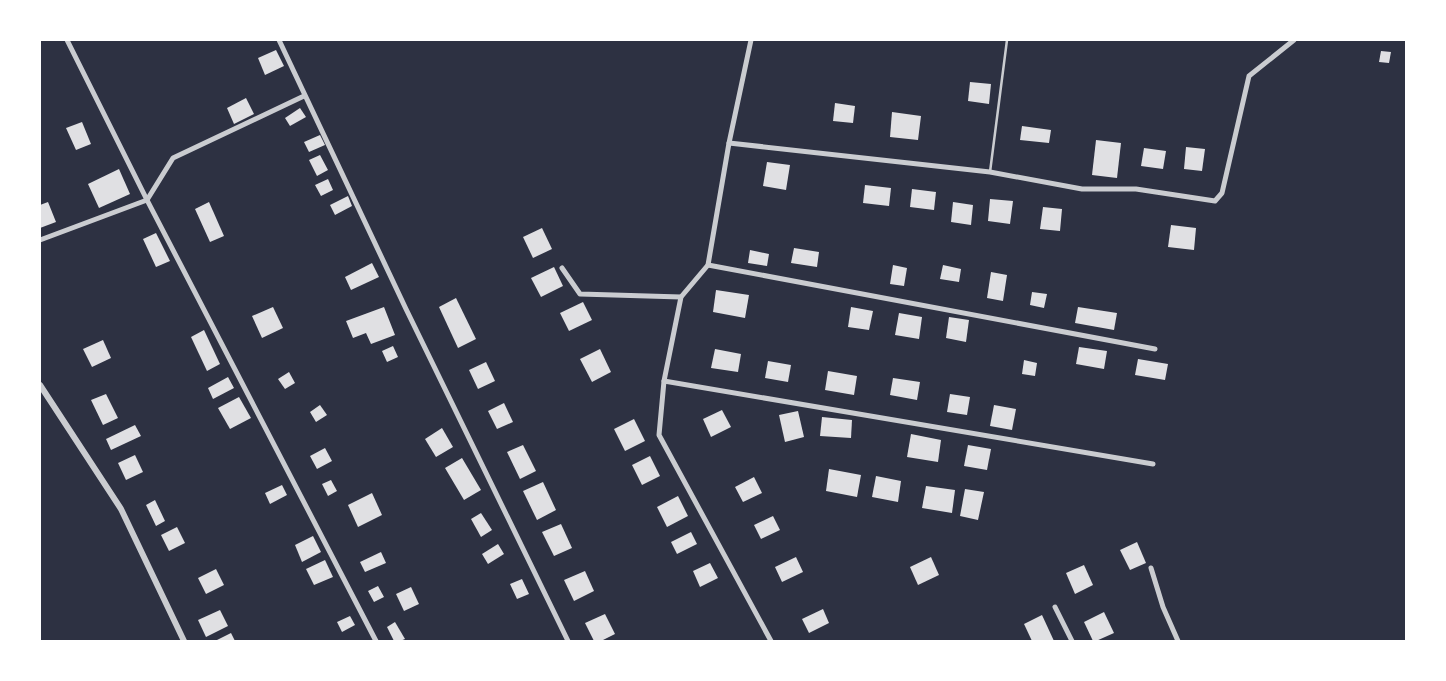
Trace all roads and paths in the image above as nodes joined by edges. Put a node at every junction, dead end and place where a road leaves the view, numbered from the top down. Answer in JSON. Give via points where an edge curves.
{"nodes":[{"id":1,"x":67,"y":40,"type":"edge"},
{"id":2,"x":278,"y":40,"type":"edge"},
{"id":3,"x":751,"y":40,"type":"edge"},
{"id":4,"x":1007,"y":40,"type":"edge"},
{"id":5,"x":1294,"y":40,"type":"edge"},
{"id":6,"x":304,"y":96,"type":"junction"},
{"id":7,"x":729,"y":142,"type":"junction"},
{"id":8,"x":990,"y":172,"type":"junction"},
{"id":9,"x":147,"y":200,"type":"junction"},
{"id":10,"x":40,"y":240,"type":"edge"},
{"id":11,"x":708,"y":265,"type":"junction"},
{"id":12,"x":562,"y":268,"type":"dead end"},
{"id":13,"x":681,"y":297,"type":"junction"},
{"id":14,"x":1155,"y":349,"type":"dead end"},
{"id":15,"x":664,"y":381,"type":"junction"},
{"id":16,"x":40,"y":385,"type":"edge"},
{"id":17,"x":1153,"y":464,"type":"dead end"},
{"id":18,"x":1151,"y":568,"type":"dead end"},
{"id":19,"x":1055,"y":607,"type":"dead end"},
{"id":20,"x":184,"y":641,"type":"edge"},
{"id":21,"x":376,"y":641,"type":"edge"},
{"id":22,"x":568,"y":641,"type":"edge"},
{"id":23,"x":771,"y":641,"type":"edge"},
{"id":24,"x":1072,"y":641,"type":"edge"},
{"id":25,"x":1178,"y":641,"type":"edge"}],
"edges":[{"from":1,"to":9,"type":"street"},
{"from":2,"to":6,"type":"street"},
{"from":3,"to":7,"type":"street"},
{"from":4,"to":8,"type":"lane"},
{"from":5,"to":8,"type":"street","via":[[1249,76],[1222,192],[1215,201],[1136,189],[1082,189]]},
{"from":6,"to":9,"type":"street","via":[[173,158]]},
{"from":6,"to":22,"type":"street"},
{"from":7,"to":8,"type":"street"},
{"from":7,"to":11,"type":"street"},
{"from":9,"to":10,"type":"street"},
{"from":9,"to":21,"type":"street"},
{"from":11,"to":13,"type":"street"},
{"from":11,"to":14,"type":"street"},
{"from":12,"to":13,"type":"street","via":[[580,294]]},
{"from":13,"to":15,"type":"street"},
{"from":15,"to":17,"type":"street"},
{"from":15,"to":23,"type":"street","via":[[659,435]]},
{"from":16,"to":20,"type":"street","via":[[121,509]]},
{"from":18,"to":25,"type":"street"},
{"from":19,"to":24,"type":"street"}]}
